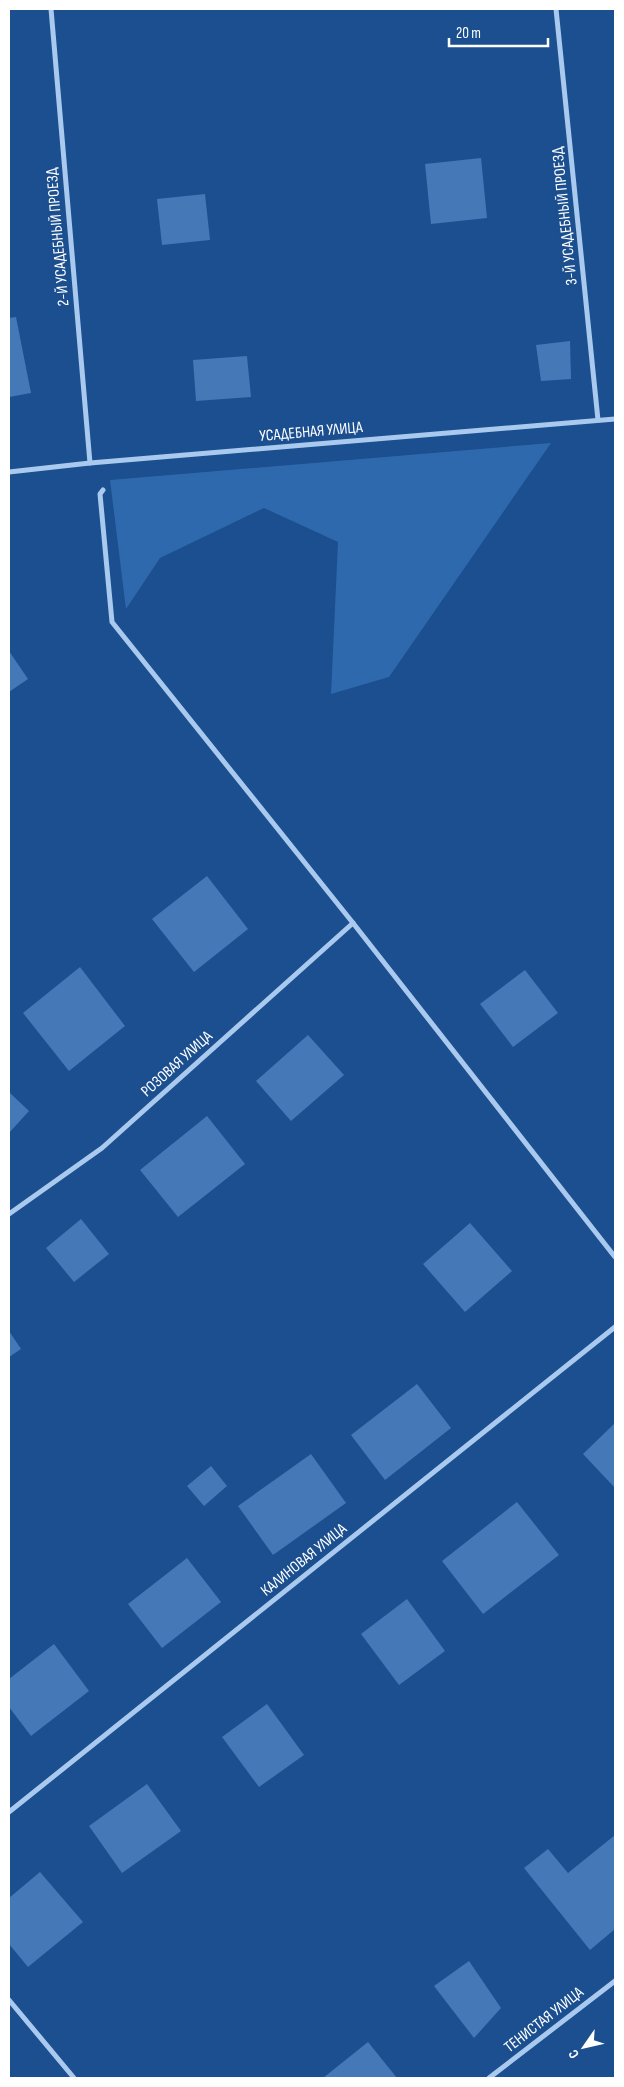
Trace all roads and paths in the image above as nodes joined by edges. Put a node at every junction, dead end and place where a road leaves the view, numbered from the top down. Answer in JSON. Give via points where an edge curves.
{"nodes":[{"id":1,"x":50,"y":9,"type":"edge"},
{"id":2,"x":556,"y":9,"type":"edge"},
{"id":3,"x":615,"y":419,"type":"edge"},
{"id":4,"x":598,"y":420,"type":"junction"},
{"id":5,"x":90,"y":463,"type":"junction"},
{"id":6,"x":9,"y":472,"type":"edge"},
{"id":7,"x":103,"y":490,"type":"dead end"},
{"id":8,"x":353,"y":923,"type":"junction"},
{"id":9,"x":9,"y":1214,"type":"edge"},
{"id":10,"x":615,"y":1256,"type":"edge"},
{"id":11,"x":615,"y":1327,"type":"edge"},
{"id":12,"x":9,"y":1812,"type":"edge"},
{"id":13,"x":615,"y":1981,"type":"edge"},
{"id":14,"x":9,"y":2000,"type":"edge"},
{"id":15,"x":74,"y":2078,"type":"edge"},
{"id":16,"x":488,"y":2078,"type":"edge"}],
"edges":[{"from":1,"to":5,"type":"street","name":"2-Й УСАДЕБНЫЙ ПРОЕЗД"},
{"from":2,"to":4,"type":"street","name":"3-Й УСАДЕБНЫЙ ПРОЕЗД"},
{"from":3,"to":4,"type":"street","name":"УСАДЕБНАЯ УЛИЦА"},
{"from":4,"to":5,"type":"street","name":"УСАДЕБНАЯ УЛИЦА"},
{"from":5,"to":6,"type":"street","name":"УСАДЕБНАЯ УЛИЦА"},
{"from":7,"to":8,"type":"street","via":[[100,494],[112,622]]},
{"from":8,"to":9,"type":"street","name":"РОЗОВАЯ УЛИЦА","via":[[102,1148]]},
{"from":8,"to":10,"type":"street"},
{"from":11,"to":12,"type":"street","name":"КАЛИНОВАЯ УЛИЦА"},
{"from":13,"to":16,"type":"street","name":"ТЕНИСТАЯ УЛИЦА"},
{"from":14,"to":15,"type":"street"}]}
